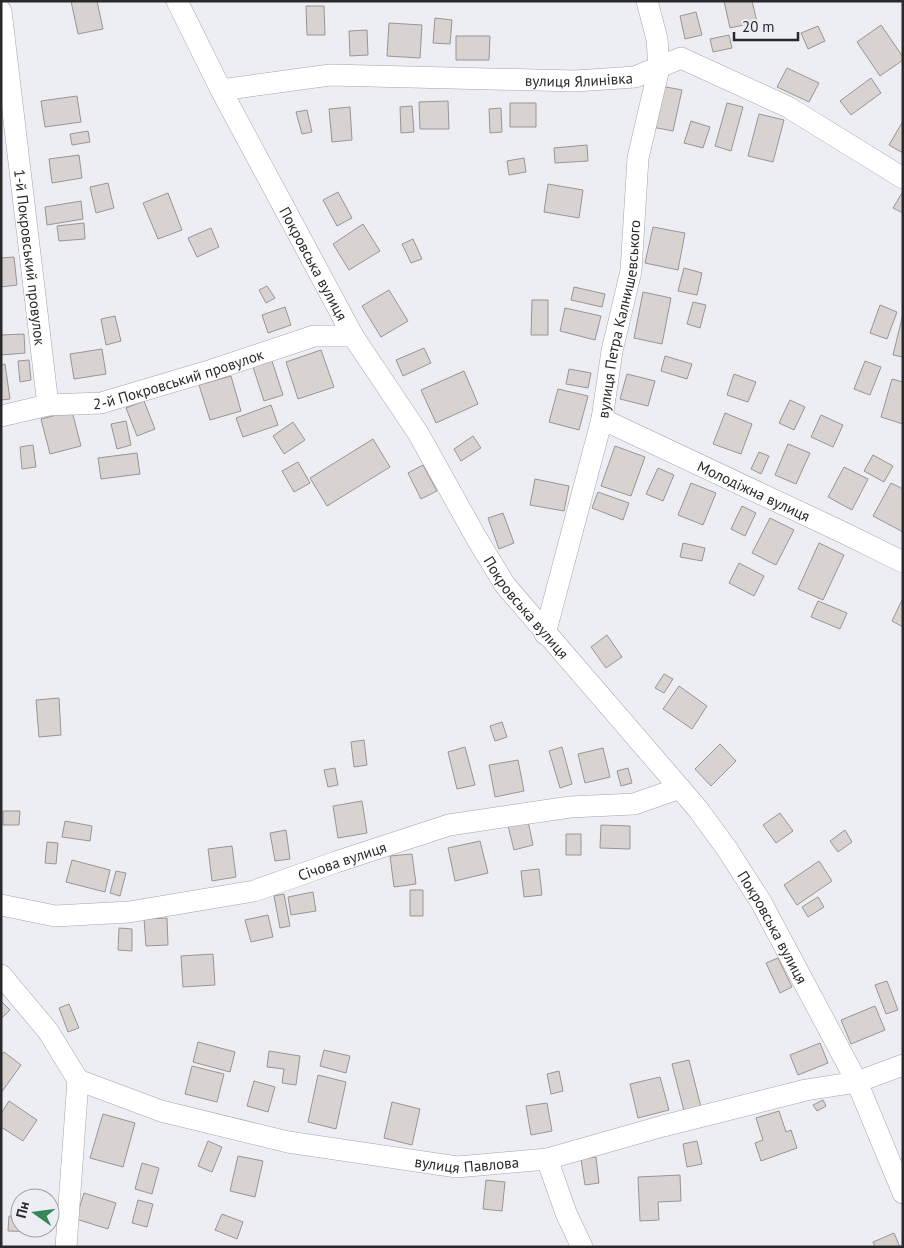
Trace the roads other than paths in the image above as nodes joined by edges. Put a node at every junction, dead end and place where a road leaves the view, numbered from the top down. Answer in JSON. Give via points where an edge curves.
{"nodes":[{"id":1,"x":177,"y":1,"type":"edge"},
{"id":2,"x":647,"y":1,"type":"edge"},
{"id":3,"x":1,"y":11,"type":"edge"},
{"id":4,"x":659,"y":68,"type":"junction"},
{"id":5,"x":222,"y":90,"type":"junction"},
{"id":6,"x":7,"y":110,"type":"edge"},
{"id":7,"x":903,"y":178,"type":"edge"},
{"id":8,"x":353,"y":336,"type":"junction"},
{"id":9,"x":48,"y":405,"type":"junction"},
{"id":10,"x":1,"y":416,"type":"edge"},
{"id":11,"x":602,"y":420,"type":"junction"},
{"id":12,"x":903,"y":562,"type":"edge"},
{"id":13,"x":545,"y":634,"type":"junction"},
{"id":14,"x":680,"y":788,"type":"junction"},
{"id":15,"x":1,"y":905,"type":"edge"},
{"id":16,"x":1,"y":975,"type":"edge"},
{"id":17,"x":903,"y":1065,"type":"edge"},
{"id":18,"x":78,"y":1080,"type":"junction"},
{"id":19,"x":857,"y":1082,"type":"junction"},
{"id":20,"x":547,"y":1159,"type":"junction"},
{"id":21,"x":903,"y":1192,"type":"edge"},
{"id":22,"x":66,"y":1247,"type":"edge"},
{"id":23,"x":582,"y":1247,"type":"edge"}],
"edges":[{"from":1,"to":5,"type":"street","name":"Покровська вулиця"},
{"from":2,"to":4,"type":"street","name":"вулиця Петра Калнишевського","via":[[657,39]]},
{"from":3,"to":6,"type":"street","name":"1-й Покровський провулок"},
{"from":4,"to":5,"type":"street","name":"вулиця Ялинівка","via":[[635,78],[575,81],[330,75]]},
{"from":4,"to":7,"type":"street","name":"вулиця Ялинівка","via":[[681,58],[690,62],[788,107]]},
{"from":4,"to":11,"type":"street","name":"вулиця Петра Калнишевського","via":[[638,158],[631,271],[612,350]]},
{"from":5,"to":8,"type":"street","name":"Покровська вулиця"},
{"from":6,"to":9,"type":"street","name":"1-й Покровський провулок"},
{"from":8,"to":9,"type":"street","name":"2-й Покровський провулок","via":[[314,336],[101,403]]},
{"from":8,"to":13,"type":"street","name":"Покровська вулиця","via":[[418,433],[504,586]]},
{"from":9,"to":10,"type":"street","name":"2-й Покровський провулок"},
{"from":11,"to":12,"type":"street","name":"Молодіжна вулиця"},
{"from":11,"to":13,"type":"street","name":"вулиця Петра Калнишевського"},
{"from":13,"to":14,"type":"street","name":"Покровська вулиця"},
{"from":14,"to":15,"type":"street","name":"Січова вулиця","via":[[634,804],[570,807],[449,825],[254,891],[129,912],[55,916]]},
{"from":14,"to":19,"type":"street","name":"Покровська вулиця","via":[[727,849],[761,902]]},
{"from":16,"to":18,"type":"street","via":[[48,1031]]},
{"from":17,"to":19,"type":"street","name":"вулиця Павлова"},
{"from":18,"to":20,"type":"street","name":"вулиця Павлова","via":[[161,1111],[288,1142],[457,1167]]},
{"from":18,"to":22,"type":"street"},
{"from":19,"to":20,"type":"street","name":"вулиця Павлова","via":[[806,1090]]},
{"from":19,"to":21,"type":"street","name":"Покровська вулиця"},
{"from":20,"to":23,"type":"street"}]}
